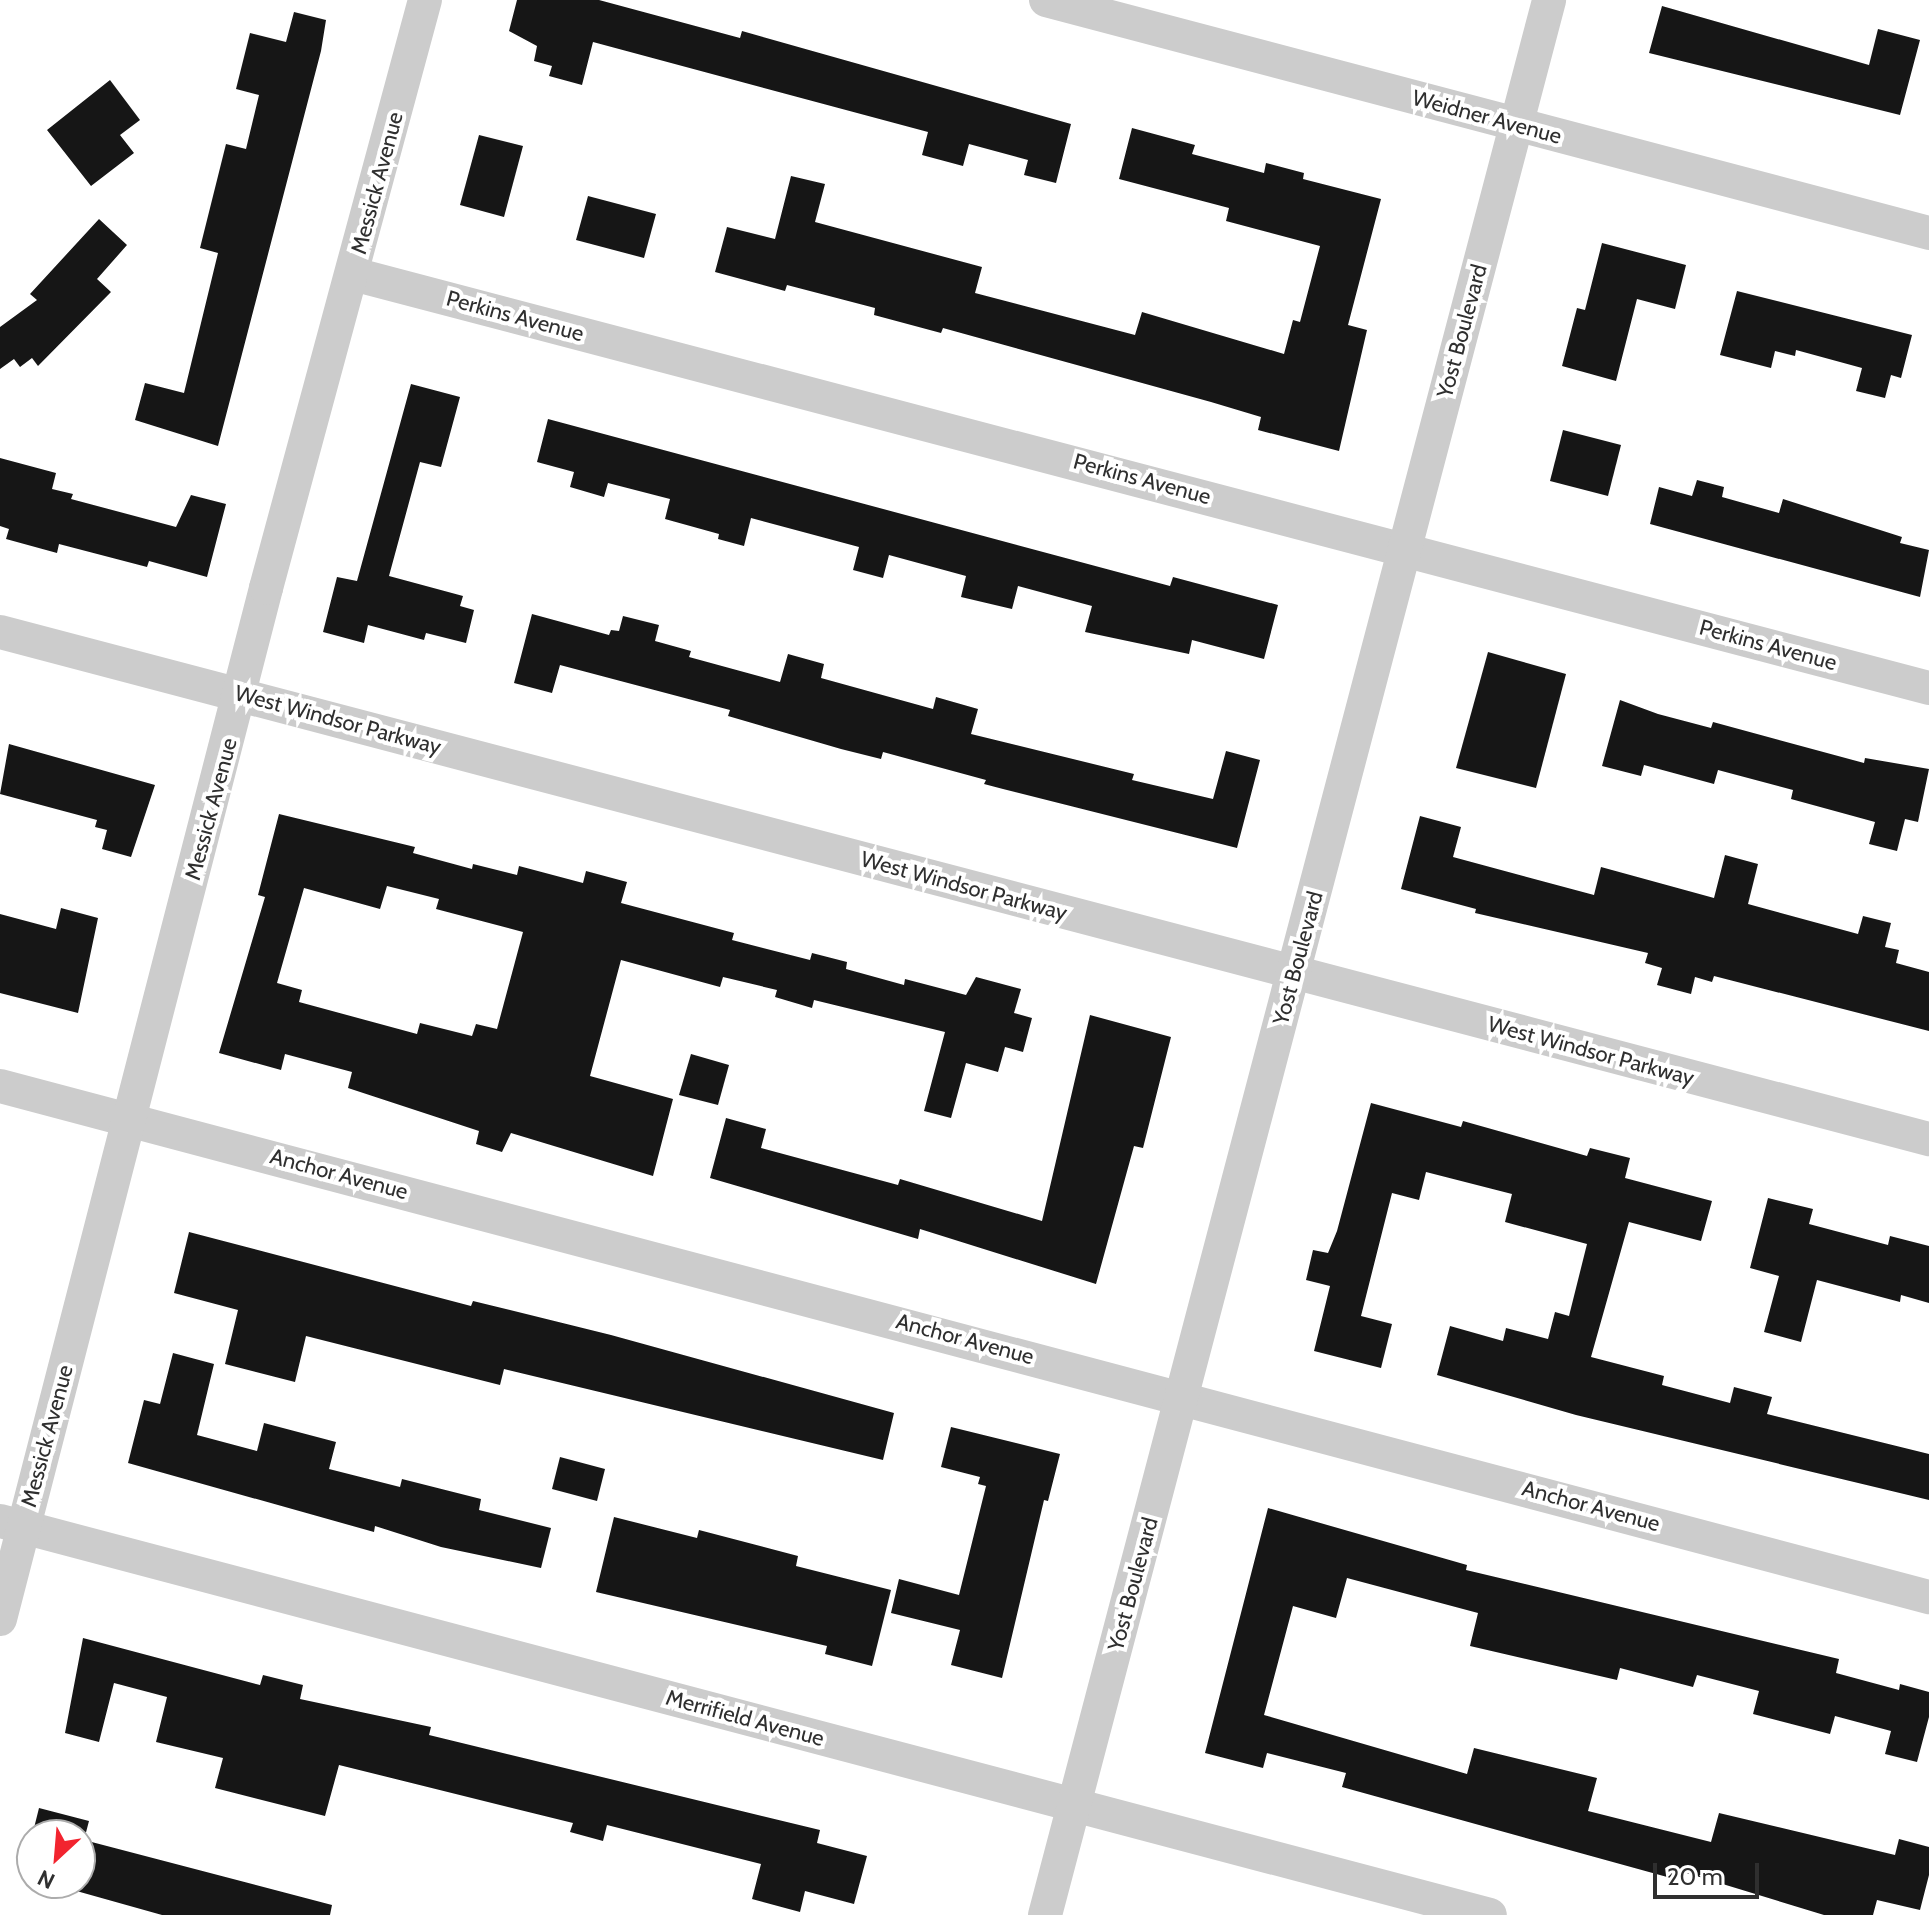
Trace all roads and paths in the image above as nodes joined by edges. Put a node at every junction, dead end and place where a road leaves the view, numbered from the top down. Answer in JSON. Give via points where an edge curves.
{"nodes":[{"id":1,"x":425,"y":0,"type":"edge"},
{"id":2,"x":1046,"y":0,"type":"edge"},
{"id":3,"x":1549,"y":0,"type":"edge"},
{"id":4,"x":1516,"y":125,"type":"junction"},
{"id":5,"x":1929,"y":233,"type":"edge"},
{"id":6,"x":353,"y":274,"type":"junction"},
{"id":7,"x":1404,"y":547,"type":"junction"},
{"id":8,"x":0,"y":632,"type":"edge"},
{"id":9,"x":1929,"y":688,"type":"edge"},
{"id":10,"x":241,"y":695,"type":"junction"},
{"id":11,"x":1295,"y":973,"type":"junction"},
{"id":12,"x":0,"y":1086,"type":"edge"},
{"id":13,"x":130,"y":1119,"type":"junction"},
{"id":14,"x":1929,"y":1139,"type":"edge"},
{"id":15,"x":1182,"y":1396,"type":"junction"},
{"id":16,"x":11,"y":1524,"type":"edge"},
{"id":17,"x":1929,"y":1597,"type":"edge"},
{"id":18,"x":0,"y":1619,"type":"edge"},
{"id":19,"x":1074,"y":1806,"type":"junction"},
{"id":20,"x":1045,"y":1915,"type":"edge"},
{"id":21,"x":1490,"y":1915,"type":"edge"}],
"edges":[{"from":1,"to":6,"type":"street","name":"Messick Avenue"},
{"from":2,"to":4,"type":"street","name":"Weidner Avenue"},
{"from":3,"to":4,"type":"street","name":"Yost Boulevard"},
{"from":4,"to":5,"type":"street","name":"Weidner Avenue"},
{"from":4,"to":7,"type":"street","name":"Yost Boulevard"},
{"from":6,"to":7,"type":"street","name":"Perkins Avenue"},
{"from":6,"to":10,"type":"street","name":"Messick Avenue"},
{"from":7,"to":9,"type":"street","name":"Perkins Avenue"},
{"from":7,"to":11,"type":"street","name":"Yost Boulevard"},
{"from":8,"to":10,"type":"street","name":"West Windsor Parkway"},
{"from":10,"to":11,"type":"street","name":"West Windsor Parkway"},
{"from":10,"to":13,"type":"street","name":"Messick Avenue"},
{"from":11,"to":14,"type":"street","name":"West Windsor Parkway"},
{"from":11,"to":15,"type":"street","name":"Yost Boulevard"},
{"from":12,"to":13,"type":"street","name":"Anchor Avenue"},
{"from":13,"to":15,"type":"street","name":"Anchor Avenue"},
{"from":13,"to":16,"type":"street","name":"Messick Avenue"},
{"from":15,"to":17,"type":"street","name":"Anchor Avenue"},
{"from":15,"to":19,"type":"street","name":"Yost Boulevard"},
{"from":16,"to":18,"type":"street","name":"Messick Avenue"},
{"from":16,"to":19,"type":"street","name":"Merrifield Avenue"},
{"from":19,"to":20,"type":"street","name":"Yost Boulevard"},
{"from":19,"to":21,"type":"street","name":"Merrifield Avenue"}]}
